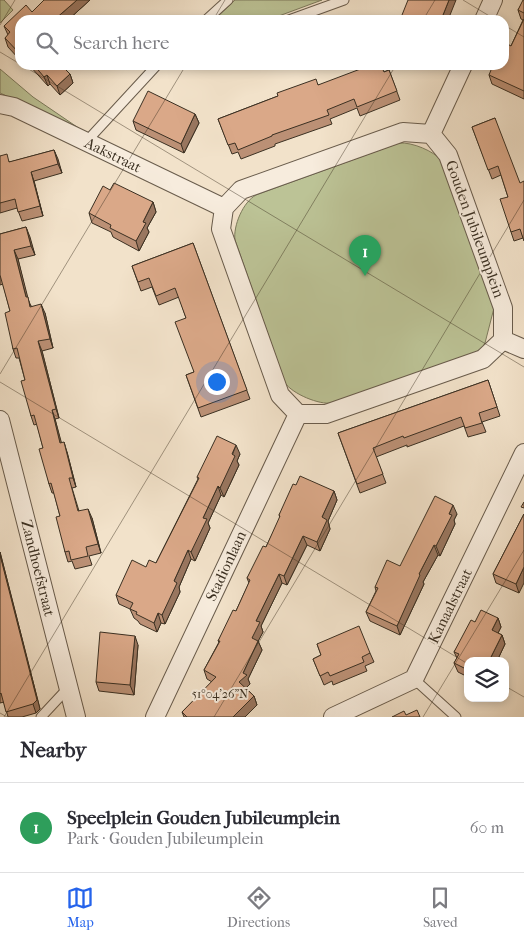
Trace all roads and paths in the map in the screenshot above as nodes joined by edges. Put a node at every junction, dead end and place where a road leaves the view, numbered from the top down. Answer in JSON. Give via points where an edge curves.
{"nodes":[{"id":1,"x":228,"y":0,"type":"edge"},
{"id":2,"x":344,"y":0,"type":"edge"},
{"id":3,"x":493,"y":0,"type":"edge"},
{"id":4,"x":212,"y":15,"type":"edge"},
{"id":5,"x":303,"y":15,"type":"edge"},
{"id":6,"x":486,"y":15,"type":"edge"},
{"id":7,"x":152,"y":70,"type":"edge"},
{"id":8,"x":461,"y":70,"type":"edge"},
{"id":9,"x":0,"y":104,"type":"edge"},
{"id":10,"x":431,"y":134,"type":"junction"},
{"id":11,"x":86,"y":142,"type":"junction"},
{"id":12,"x":224,"y":208,"type":"junction"},
{"id":13,"x":503,"y":340,"type":"junction"},
{"id":14,"x":524,"y":349,"type":"edge"},
{"id":15,"x":298,"y":414,"type":"junction"},
{"id":16,"x":0,"y":420,"type":"edge"},
{"id":17,"x":524,"y":452,"type":"edge"},
{"id":18,"x":414,"y":679,"type":"junction"},
{"id":19,"x":68,"y":688,"type":"junction"},
{"id":20,"x":41,"y":717,"type":"edge"},
{"id":21,"x":76,"y":717,"type":"edge"},
{"id":22,"x":155,"y":717,"type":"edge"},
{"id":23,"x":333,"y":717,"type":"edge"},
{"id":24,"x":456,"y":717,"type":"edge"}],
"edges":[{"from":1,"to":4,"type":"lane"},
{"from":2,"to":5,"type":"lane"},
{"from":3,"to":6,"type":"street"},
{"from":7,"to":11,"type":"lane"},
{"from":8,"to":10,"type":"street"},
{"from":9,"to":11,"type":"street","name":"Aakstraat","via":[[14,107]]},
{"from":10,"to":12,"type":"street","via":[[403,132],[241,190]]},
{"from":10,"to":13,"type":"street","name":"Gouden Jubileumplein","via":[[448,155],[503,308]]},
{"from":11,"to":12,"type":"street","name":"Aakstraat"},
{"from":12,"to":15,"type":"street","via":[[221,229],[257,332],[280,395]]},
{"from":13,"to":14,"type":"street"},
{"from":13,"to":15,"type":"street","via":[[482,359],[326,414]]},
{"from":15,"to":22,"type":"street","name":"Stadionlaan"},
{"from":16,"to":19,"type":"street","name":"Zandhoefstraat"},
{"from":17,"to":18,"type":"street","name":"Kanaalstraat"},
{"from":18,"to":23,"type":"street"},
{"from":18,"to":24,"type":"lane"},
{"from":19,"to":20,"type":"lane"},
{"from":19,"to":21,"type":"street","name":"Zandhoefstraat"}]}
